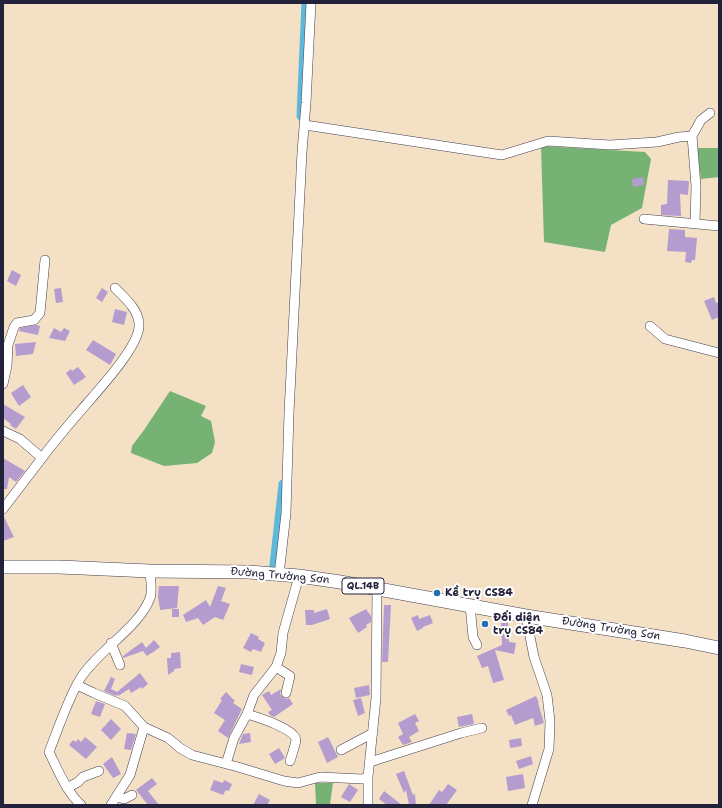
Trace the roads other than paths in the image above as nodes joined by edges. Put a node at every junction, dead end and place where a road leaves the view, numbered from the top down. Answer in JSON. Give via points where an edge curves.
{"nodes":[{"id":1,"x":311,"y":3,"type":"edge"},
{"id":2,"x":710,"y":113,"type":"dead end"},
{"id":3,"x":305,"y":125,"type":"junction"},
{"id":4,"x":692,"y":136,"type":"junction"},
{"id":5,"x":644,"y":219,"type":"dead end"},
{"id":6,"x":695,"y":223,"type":"junction"},
{"id":7,"x":719,"y":226,"type":"edge"},
{"id":8,"x":45,"y":260,"type":"dead end"},
{"id":9,"x":116,"y":288,"type":"dead end"},
{"id":10,"x":650,"y":326,"type":"dead end"},
{"id":11,"x":719,"y":353,"type":"edge"},
{"id":12,"x":3,"y":384,"type":"edge"},
{"id":13,"x":3,"y":431,"type":"edge"},
{"id":14,"x":42,"y":458,"type":"junction"},
{"id":15,"x":3,"y":509,"type":"edge"},
{"id":16,"x":3,"y":567,"type":"edge"},
{"id":17,"x":150,"y":571,"type":"junction"},
{"id":18,"x":279,"y":575,"type":"junction"},
{"id":19,"x":299,"y":576,"type":"junction"},
{"id":20,"x":377,"y":588,"type":"junction"},
{"id":21,"x":470,"y":605,"type":"junction"},
{"id":22,"x":526,"y":616,"type":"junction"},
{"id":23,"x":111,"y":643,"type":"junction"},
{"id":24,"x":477,"y":645,"type":"dead end"},
{"id":25,"x":719,"y":648,"type":"edge"},
{"id":26,"x":120,"y":664,"type":"dead end"},
{"id":27,"x":276,"y":667,"type":"junction"},
{"id":28,"x":78,"y":685,"type":"junction"},
{"id":29,"x":286,"y":693,"type":"dead end"},
{"id":30,"x":247,"y":714,"type":"junction"},
{"id":31,"x":144,"y":727,"type":"junction"},
{"id":32,"x":482,"y":728,"type":"dead end"},
{"id":33,"x":373,"y":733,"type":"junction"},
{"id":34,"x":341,"y":750,"type":"dead end"},
{"id":35,"x":290,"y":761,"type":"dead end"},
{"id":36,"x":370,"y":762,"type":"junction"},
{"id":37,"x":226,"y":764,"type":"junction"},
{"id":38,"x":100,"y":771,"type":"dead end"},
{"id":39,"x":368,"y":777,"type":"junction"},
{"id":40,"x":67,"y":788,"type":"junction"},
{"id":41,"x":132,"y":795,"type":"dead end"},
{"id":42,"x":116,"y":797,"type":"junction"},
{"id":43,"x":81,"y":805,"type":"edge"},
{"id":44,"x":111,"y":805,"type":"edge"},
{"id":45,"x":368,"y":805,"type":"edge"},
{"id":46,"x":532,"y":805,"type":"edge"}],
"edges":[{"from":1,"to":3,"type":"street"},
{"from":2,"to":4,"type":"street","via":[[701,120]]},
{"from":3,"to":4,"type":"street","via":[[502,155],[548,142],[610,145],[657,142]]},
{"from":3,"to":18,"type":"street","via":[[286,513]]},
{"from":4,"to":6,"type":"street","via":[[696,186]]},
{"from":5,"to":6,"type":"street"},
{"from":6,"to":7,"type":"street"},
{"from":8,"to":12,"type":"street","via":[[40,313],[34,320],[19,322],[14,327],[8,345]]},
{"from":9,"to":14,"type":"street","via":[[137,315],[139,326],[136,339],[112,374]]},
{"from":10,"to":11,"type":"street","via":[[665,339]]},
{"from":13,"to":14,"type":"street","via":[[20,440]]},
{"from":14,"to":15,"type":"street"},
{"from":16,"to":17,"type":"highway","name":"Đường Trường Sơn","number":"QL.14B"},
{"from":17,"to":18,"type":"highway","name":"Đường Trường Sơn","number":"QL.14B","via":[[249,572]]},
{"from":17,"to":23,"type":"street","via":[[151,596],[145,608],[137,620]]},
{"from":18,"to":19,"type":"highway","name":"Đường Trường Sơn","number":"QL.14B"},
{"from":19,"to":20,"type":"highway","name":"Đường Trường Sơn","number":"QL.14B"},
{"from":19,"to":27,"type":"street","via":[[283,634],[282,653]]},
{"from":20,"to":21,"type":"highway","name":"Đường Trường Sơn","number":"QL.14B"},
{"from":20,"to":33,"type":"street","via":[[376,698]]},
{"from":21,"to":22,"type":"highway","name":"Đường Trường Sơn","number":"QL.14B"},
{"from":21,"to":24,"type":"street","via":[[473,637]]},
{"from":22,"to":25,"type":"highway","name":"Đường Trường Sơn","number":"QL.14B"},
{"from":22,"to":46,"type":"street","via":[[534,657],[547,695],[550,722],[549,749]]},
{"from":23,"to":26,"type":"street"},
{"from":23,"to":28,"type":"street"},
{"from":27,"to":29,"type":"street","via":[[290,676]]},
{"from":27,"to":30,"type":"street","via":[[254,695]]},
{"from":28,"to":31,"type":"street","via":[[125,706]]},
{"from":28,"to":40,"type":"street","via":[[49,752]]},
{"from":30,"to":35,"type":"street","via":[[277,725],[294,735],[296,739]]},
{"from":30,"to":37,"type":"street","via":[[234,738]]},
{"from":31,"to":37,"type":"street","via":[[168,738],[192,755]]},
{"from":31,"to":42,"type":"street","via":[[130,775]]},
{"from":32,"to":36,"type":"street"},
{"from":33,"to":34,"type":"street"},
{"from":33,"to":36,"type":"street"},
{"from":36,"to":39,"type":"street"},
{"from":37,"to":39,"type":"street","via":[[298,783],[320,777]]},
{"from":38,"to":40,"type":"street","via":[[83,777]]},
{"from":39,"to":45,"type":"street"},
{"from":40,"to":43,"type":"street"},
{"from":41,"to":42,"type":"street","via":[[124,799]]},
{"from":42,"to":44,"type":"street"}]}
